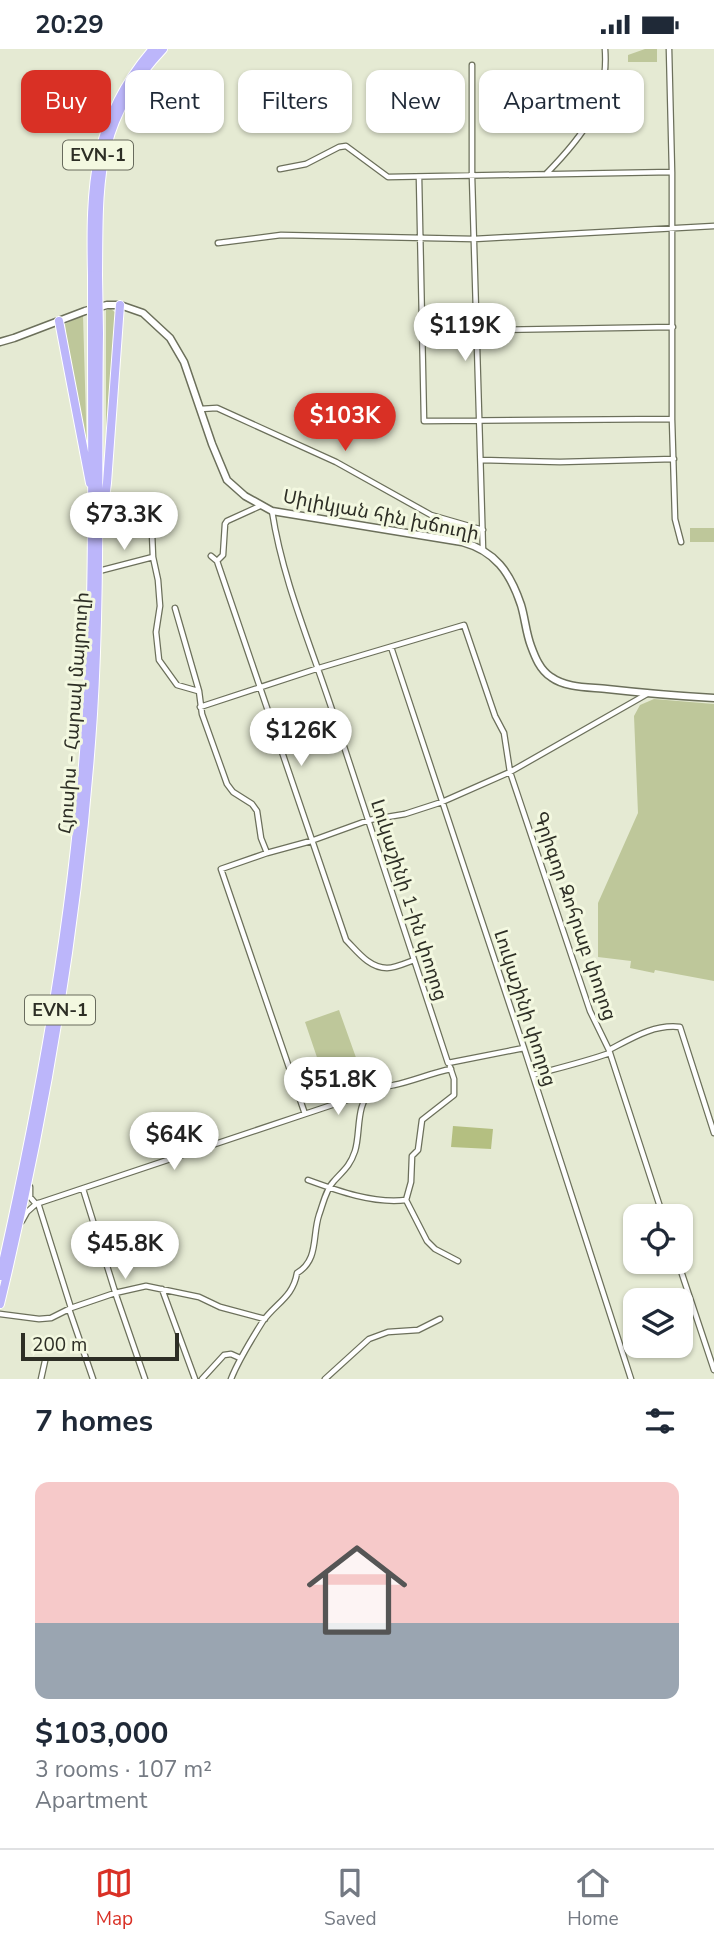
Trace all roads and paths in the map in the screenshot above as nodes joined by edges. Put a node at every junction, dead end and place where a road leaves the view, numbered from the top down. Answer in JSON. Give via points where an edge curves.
{"nodes":[{"id":1,"x":605,"y":49,"type":"edge"},
{"id":2,"x":668,"y":49,"type":"edge"},
{"id":3,"x":160,"y":50,"type":"edge"},
{"id":4,"x":472,"y":65,"type":"dead end"},
{"id":5,"x":280,"y":169,"type":"dead end"},
{"id":6,"x":672,"y":172,"type":"junction"},
{"id":7,"x":546,"y":174,"type":"junction"},
{"id":8,"x":472,"y":176,"type":"junction"},
{"id":9,"x":419,"y":177,"type":"junction"},
{"id":10,"x":714,"y":226,"type":"edge"},
{"id":11,"x":672,"y":227,"type":"junction"},
{"id":12,"x":419,"y":239,"type":"junction"},
{"id":13,"x":474,"y":239,"type":"junction"},
{"id":14,"x":218,"y":243,"type":"dead end"},
{"id":15,"x":120,"y":305,"type":"junction"},
{"id":16,"x":59,"y":321,"type":"junction"},
{"id":17,"x":673,"y":327,"type":"junction"},
{"id":18,"x":476,"y":330,"type":"junction"},
{"id":19,"x":422,"y":331,"type":"junction"},
{"id":20,"x":95,"y":333,"type":"junction"},
{"id":21,"x":0,"y":342,"type":"edge"},
{"id":22,"x":200,"y":409,"type":"junction"},
{"id":23,"x":673,"y":419,"type":"junction"},
{"id":24,"x":480,"y":420,"type":"junction"},
{"id":25,"x":674,"y":459,"type":"junction"},
{"id":26,"x":481,"y":460,"type":"junction"},
{"id":27,"x":92,"y":491,"type":"junction"},
{"id":28,"x":260,"y":506,"type":"junction"},
{"id":29,"x":272,"y":511,"type":"junction"},
{"id":30,"x":99,"y":513,"type":"junction"},
{"id":31,"x":148,"y":521,"type":"dead end"},
{"id":32,"x":483,"y":530,"type":"junction"},
{"id":33,"x":681,"y":542,"type":"dead end"},
{"id":34,"x":483,"y":550,"type":"junction"},
{"id":35,"x":211,"y":556,"type":"dead end"},
{"id":36,"x":153,"y":557,"type":"junction"},
{"id":37,"x":217,"y":561,"type":"junction"},
{"id":38,"x":99,"y":571,"type":"junction"},
{"id":39,"x":175,"y":608,"type":"dead end"},
{"id":40,"x":391,"y":647,"type":"junction"},
{"id":41,"x":318,"y":668,"type":"junction"},
{"id":42,"x":261,"y":688,"type":"junction"},
{"id":43,"x":199,"y":691,"type":"junction"},
{"id":44,"x":648,"y":693,"type":"junction"},
{"id":45,"x":714,"y":698,"type":"edge"},
{"id":46,"x":200,"y":707,"type":"junction"},
{"id":47,"x":510,"y":772,"type":"junction"},
{"id":48,"x":442,"y":802,"type":"junction"},
{"id":49,"x":369,"y":820,"type":"junction"},
{"id":50,"x":311,"y":841,"type":"junction"},
{"id":51,"x":267,"y":853,"type":"junction"},
{"id":52,"x":414,"y":960,"type":"junction"},
{"id":53,"x":524,"y":1048,"type":"junction"},
{"id":54,"x":609,"y":1052,"type":"junction"},
{"id":55,"x":449,"y":1066,"type":"junction"},
{"id":56,"x":533,"y":1075,"type":"junction"},
{"id":57,"x":366,"y":1097,"type":"junction"},
{"id":58,"x":304,"y":1114,"type":"junction"},
{"id":59,"x":714,"y":1133,"type":"edge"},
{"id":60,"x":30,"y":1175,"type":"junction"},
{"id":61,"x":308,"y":1180,"type":"dead end"},
{"id":62,"x":329,"y":1187,"type":"junction"},
{"id":63,"x":83,"y":1189,"type":"junction"},
{"id":64,"x":407,"y":1201,"type":"junction"},
{"id":65,"x":37,"y":1203,"type":"junction"},
{"id":66,"x":659,"y":1204,"type":"edge"},
{"id":67,"x":16,"y":1232,"type":"junction"},
{"id":68,"x":458,"y":1261,"type":"dead end"},
{"id":69,"x":682,"y":1274,"type":"edge"},
{"id":70,"x":0,"y":1276,"type":"edge"},
{"id":71,"x":162,"y":1290,"type":"junction"},
{"id":72,"x":115,"y":1293,"type":"junction"},
{"id":73,"x":0,"y":1304,"type":"edge"},
{"id":74,"x":70,"y":1308,"type":"junction"},
{"id":75,"x":0,"y":1314,"type":"edge"},
{"id":76,"x":265,"y":1319,"type":"junction"},
{"id":77,"x":440,"y":1319,"type":"dead end"},
{"id":78,"x":240,"y":1358,"type":"junction"},
{"id":79,"x":45,"y":1361,"type":"dead end"},
{"id":80,"x":714,"y":1370,"type":"edge"},
{"id":81,"x":41,"y":1379,"type":"edge"},
{"id":82,"x":93,"y":1379,"type":"edge"},
{"id":83,"x":145,"y":1379,"type":"edge"},
{"id":84,"x":195,"y":1379,"type":"edge"},
{"id":85,"x":202,"y":1379,"type":"edge"},
{"id":86,"x":231,"y":1379,"type":"edge"},
{"id":87,"x":325,"y":1379,"type":"edge"},
{"id":88,"x":631,"y":1379,"type":"edge"}],
"edges":[{"from":1,"to":7,"type":"street","via":[[602,89],[594,114]]},
{"from":2,"to":6,"type":"street"},
{"from":3,"to":20,"type":"highway","name":"Հյուսիս - Հարավ մայրուղի","number":"EVN-1","bridge":true,"via":[[129,93],[107,145],[99,191]]},
{"from":4,"to":8,"type":"street"},
{"from":5,"to":9,"type":"street","via":[[346,146],[387,177]]},
{"from":6,"to":7,"type":"street"},
{"from":6,"to":11,"type":"street"},
{"from":7,"to":8,"type":"street"},
{"from":8,"to":9,"type":"street"},
{"from":8,"to":13,"type":"street"},
{"from":9,"to":12,"type":"street"},
{"from":10,"to":11,"type":"street"},
{"from":11,"to":13,"type":"street"},
{"from":11,"to":17,"type":"street"},
{"from":12,"to":13,"type":"street"},
{"from":12,"to":14,"type":"street","via":[[281,235]]},
{"from":12,"to":19,"type":"street"},
{"from":13,"to":18,"type":"street"},
{"from":15,"to":16,"type":"street"},
{"from":15,"to":22,"type":"street","name":"Սիլիկյան հին խճուղի","via":[[144,313],[170,338],[190,373]]},
{"from":15,"to":30,"type":"highway","via":[[106,490]]},
{"from":16,"to":21,"type":"street"},
{"from":16,"to":27,"type":"highway"},
{"from":17,"to":18,"type":"street"},
{"from":17,"to":23,"type":"street"},
{"from":18,"to":19,"type":"street"},
{"from":18,"to":24,"type":"street"},
{"from":19,"to":24,"type":"street","via":[[424,421]]},
{"from":20,"to":27,"type":"highway","name":"Հյուսիս - Հարավ մայրուղի","number":"EVN-1"},
{"from":20,"to":30,"type":"highway","name":"Հյուսիս - Հարավ մայրուղի","number":"EVN-1"},
{"from":22,"to":28,"type":"street","name":"Սիլիկյան հին խճուղի","via":[[227,480]]},
{"from":22,"to":32,"type":"street","via":[[217,408],[336,463],[430,515]]},
{"from":23,"to":24,"type":"street"},
{"from":23,"to":25,"type":"street"},
{"from":24,"to":26,"type":"street"},
{"from":25,"to":26,"type":"street"},
{"from":25,"to":33,"type":"street","via":[[675,519]]},
{"from":26,"to":32,"type":"street"},
{"from":27,"to":70,"type":"highway","name":"Հյուսիս - Հարավ մայրուղի","number":"EVN-1","via":[[86,725],[71,883],[42,1078]]},
{"from":28,"to":29,"type":"street","name":"Սիլիկյան հին խճուղի"},
{"from":28,"to":37,"type":"street","via":[[227,521],[223,555]]},
{"from":29,"to":34,"type":"street","name":"Սիլիկյան հին խճուղի","via":[[462,542]]},
{"from":29,"to":41,"type":"street","name":"Լուկաշինի 1-ին փողոց","via":[[291,592]]},
{"from":30,"to":38,"type":"highway","name":"Հյուսիս - Հարավ մայրուղի","number":"EVN-1"},
{"from":31,"to":36,"type":"street"},
{"from":32,"to":34,"type":"street"},
{"from":34,"to":44,"type":"street","name":"Սիլիկյան հին խճուղի","via":[[507,574],[535,658],[549,676],[573,686]]},
{"from":35,"to":37,"type":"street"},
{"from":36,"to":38,"type":"street"},
{"from":36,"to":43,"type":"street","via":[[160,606],[156,632],[159,660],[177,685]]},
{"from":37,"to":42,"type":"street"},
{"from":38,"to":60,"type":"highway","name":"Հյուսիս - Հարավ մայրուղի","number":"EVN-1","via":[[82,842],[57,1028]]},
{"from":39,"to":43,"type":"street"},
{"from":40,"to":41,"type":"street"},
{"from":40,"to":47,"type":"street","name":"Գրիգոր Զոհրաբ փողոց","via":[[464,625],[504,733]]},
{"from":40,"to":48,"type":"street","name":"Լուկաշինի փողոց"},
{"from":41,"to":42,"type":"street"},
{"from":41,"to":49,"type":"street","name":"Լուկաշինի 1-ին փողոց"},
{"from":42,"to":46,"type":"street"},
{"from":42,"to":50,"type":"street"},
{"from":43,"to":46,"type":"street"},
{"from":44,"to":45,"type":"street","name":"Սիլիկյան հին խճուղի"},
{"from":44,"to":47,"type":"street"},
{"from":46,"to":51,"type":"street","via":[[227,784],[257,811]]},
{"from":47,"to":48,"type":"street"},
{"from":47,"to":54,"type":"street","name":"Գրիգոր Զոհրաբ փողոց","via":[[590,1011]]},
{"from":48,"to":49,"type":"street"},
{"from":48,"to":53,"type":"street","name":"Լուկաշինի փողոց"},
{"from":49,"to":50,"type":"street"},
{"from":49,"to":52,"type":"street","name":"Լուկաշինի 1-ին փողոց"},
{"from":50,"to":51,"type":"street"},
{"from":50,"to":52,"type":"street","via":[[346,940],[376,965],[387,968]]},
{"from":51,"to":58,"type":"street","via":[[221,869]]},
{"from":52,"to":55,"type":"street","name":"Լուկաշինի 1-ին փողոց"},
{"from":53,"to":55,"type":"street"},
{"from":53,"to":56,"type":"street","name":"Լուկաշինի փողոց"},
{"from":54,"to":56,"type":"street"},
{"from":54,"to":59,"type":"street","via":[[643,1032],[680,1027]]},
{"from":54,"to":66,"type":"street","name":"Գրիգոր Զոհրաբ փողոց"},
{"from":55,"to":57,"type":"street","via":[[378,1088]]},
{"from":55,"to":64,"type":"street","via":[[454,1095],[422,1120]]},
{"from":56,"to":88,"type":"street","name":"Լուկաշինի փողոց"},
{"from":57,"to":58,"type":"street"},
{"from":57,"to":62,"type":"street","via":[[352,1158]]},
{"from":58,"to":63,"type":"street"},
{"from":60,"to":65,"type":"street","via":[[30,1197]]},
{"from":60,"to":67,"type":"highway","name":"Հյուսիս - Հարավ մայրուղի","number":"EVN-1"},
{"from":61,"to":62,"type":"street"},
{"from":62,"to":64,"type":"street","via":[[392,1202]]},
{"from":62,"to":76,"type":"street","via":[[311,1259],[297,1273],[290,1293]]},
{"from":63,"to":65,"type":"street"},
{"from":63,"to":72,"type":"street"},
{"from":64,"to":68,"type":"street","via":[[427,1241]]},
{"from":65,"to":67,"type":"street"},
{"from":65,"to":74,"type":"street"},
{"from":67,"to":73,"type":"highway","name":"Հյուսիս - Հարավ մայրուղի","number":"EVN-1"},
{"from":69,"to":80,"type":"street"},
{"from":71,"to":72,"type":"street","via":[[146,1286]]},
{"from":71,"to":76,"type":"street"},
{"from":71,"to":84,"type":"street"},
{"from":72,"to":74,"type":"street"},
{"from":72,"to":83,"type":"street"},
{"from":74,"to":75,"type":"street","via":[[51,1318]]},
{"from":74,"to":82,"type":"street"},
{"from":76,"to":78,"type":"street"},
{"from":77,"to":87,"type":"street","via":[[418,1330],[369,1339]]},
{"from":78,"to":85,"type":"street","via":[[224,1355]]},
{"from":78,"to":86,"type":"street"},
{"from":79,"to":81,"type":"street"}]}
